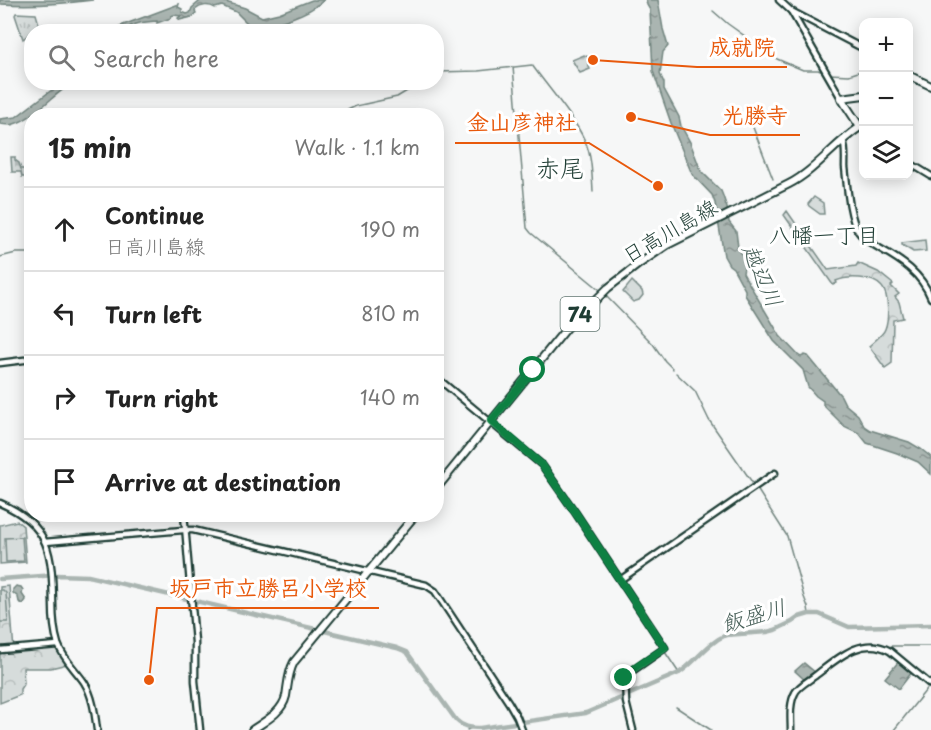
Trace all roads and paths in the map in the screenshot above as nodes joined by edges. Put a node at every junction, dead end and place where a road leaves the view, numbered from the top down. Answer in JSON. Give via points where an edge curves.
{"nodes":[{"id":1,"x":779,"y":0,"type":"edge"},
{"id":2,"x":785,"y":0,"type":"edge"},
{"id":3,"x":791,"y":10,"type":"junction"},
{"id":4,"x":859,"y":46,"type":"edge"},
{"id":5,"x":913,"y":77,"type":"edge"},
{"id":6,"x":931,"y":86,"type":"edge"},
{"id":7,"x":859,"y":96,"type":"edge"},
{"id":8,"x":841,"y":98,"type":"junction"},
{"id":9,"x":860,"y":126,"type":"edge"},
{"id":10,"x":859,"y":131,"type":"edge"},
{"id":11,"x":843,"y":139,"type":"junction"},
{"id":12,"x":913,"y":165,"type":"edge"},
{"id":13,"x":931,"y":176,"type":"edge"},
{"id":14,"x":931,"y":298,"type":"edge"},
{"id":15,"x":24,"y":360,"type":"edge"},
{"id":16,"x":0,"y":363,"type":"edge"},
{"id":17,"x":444,"y":383,"type":"edge"},
{"id":18,"x":491,"y":421,"type":"junction"},
{"id":19,"x":776,"y":473,"type":"dead end"},
{"id":20,"x":444,"y":479,"type":"edge"},
{"id":21,"x":0,"y":503,"type":"edge"},
{"id":22,"x":24,"y":517,"type":"edge"},
{"id":23,"x":30,"y":522,"type":"edge"},
{"id":24,"x":185,"y":522,"type":"edge"},
{"id":25,"x":410,"y":522,"type":"edge"},
{"id":26,"x":186,"y":530,"type":"junction"},
{"id":27,"x":45,"y":542,"type":"junction"},
{"id":28,"x":369,"y":572,"type":"junction"},
{"id":29,"x":620,"y":580,"type":"junction"},
{"id":30,"x":58,"y":645,"type":"junction"},
{"id":31,"x":0,"y":650,"type":"edge"},
{"id":32,"x":931,"y":685,"type":"edge"},
{"id":33,"x":522,"y":729,"type":"edge"},
{"id":34,"x":97,"y":730,"type":"edge"},
{"id":35,"x":200,"y":730,"type":"edge"},
{"id":36,"x":252,"y":730,"type":"edge"},
{"id":37,"x":633,"y":730,"type":"edge"},
{"id":38,"x":791,"y":730,"type":"edge"}],
"edges":[{"from":1,"to":3,"type":"street"},
{"from":2,"to":3,"type":"street"},
{"from":3,"to":4,"type":"street"},
{"from":3,"to":8,"type":"street"},
{"from":5,"to":6,"type":"main road"},
{"from":7,"to":8,"type":"main road"},
{"from":8,"to":9,"type":"main road","name":"日高川島線","number":"74"},
{"from":10,"to":11,"type":"main road","name":"日高川島線","number":"74"},
{"from":11,"to":14,"type":"street","via":[[856,227],[869,242],[913,270]]},
{"from":11,"to":18,"type":"main road","name":"日高川島線","number":"74","via":[[804,175],[627,272],[566,329]]},
{"from":12,"to":13,"type":"street"},
{"from":15,"to":16,"type":"street"},
{"from":17,"to":18,"type":"street"},
{"from":18,"to":20,"type":"main road","name":"日高川島線","number":"74"},
{"from":18,"to":29,"type":"street","via":[[542,465]]},
{"from":19,"to":29,"type":"street"},
{"from":21,"to":22,"type":"street"},
{"from":23,"to":27,"type":"street"},
{"from":24,"to":26,"type":"street"},
{"from":25,"to":28,"type":"main road"},
{"from":26,"to":27,"type":"street"},
{"from":26,"to":28,"type":"street"},
{"from":26,"to":35,"type":"street"},
{"from":27,"to":30,"type":"street","via":[[52,571]]},
{"from":28,"to":33,"type":"street","via":[[432,588],[509,703]]},
{"from":28,"to":36,"type":"main road","via":[[292,667],[279,710]]},
{"from":29,"to":37,"type":"street","via":[[665,648],[624,678]]},
{"from":30,"to":31,"type":"street"},
{"from":30,"to":34,"type":"street","via":[[88,689]]},
{"from":32,"to":38,"type":"street","via":[[883,647],[853,649],[795,691]]}]}
